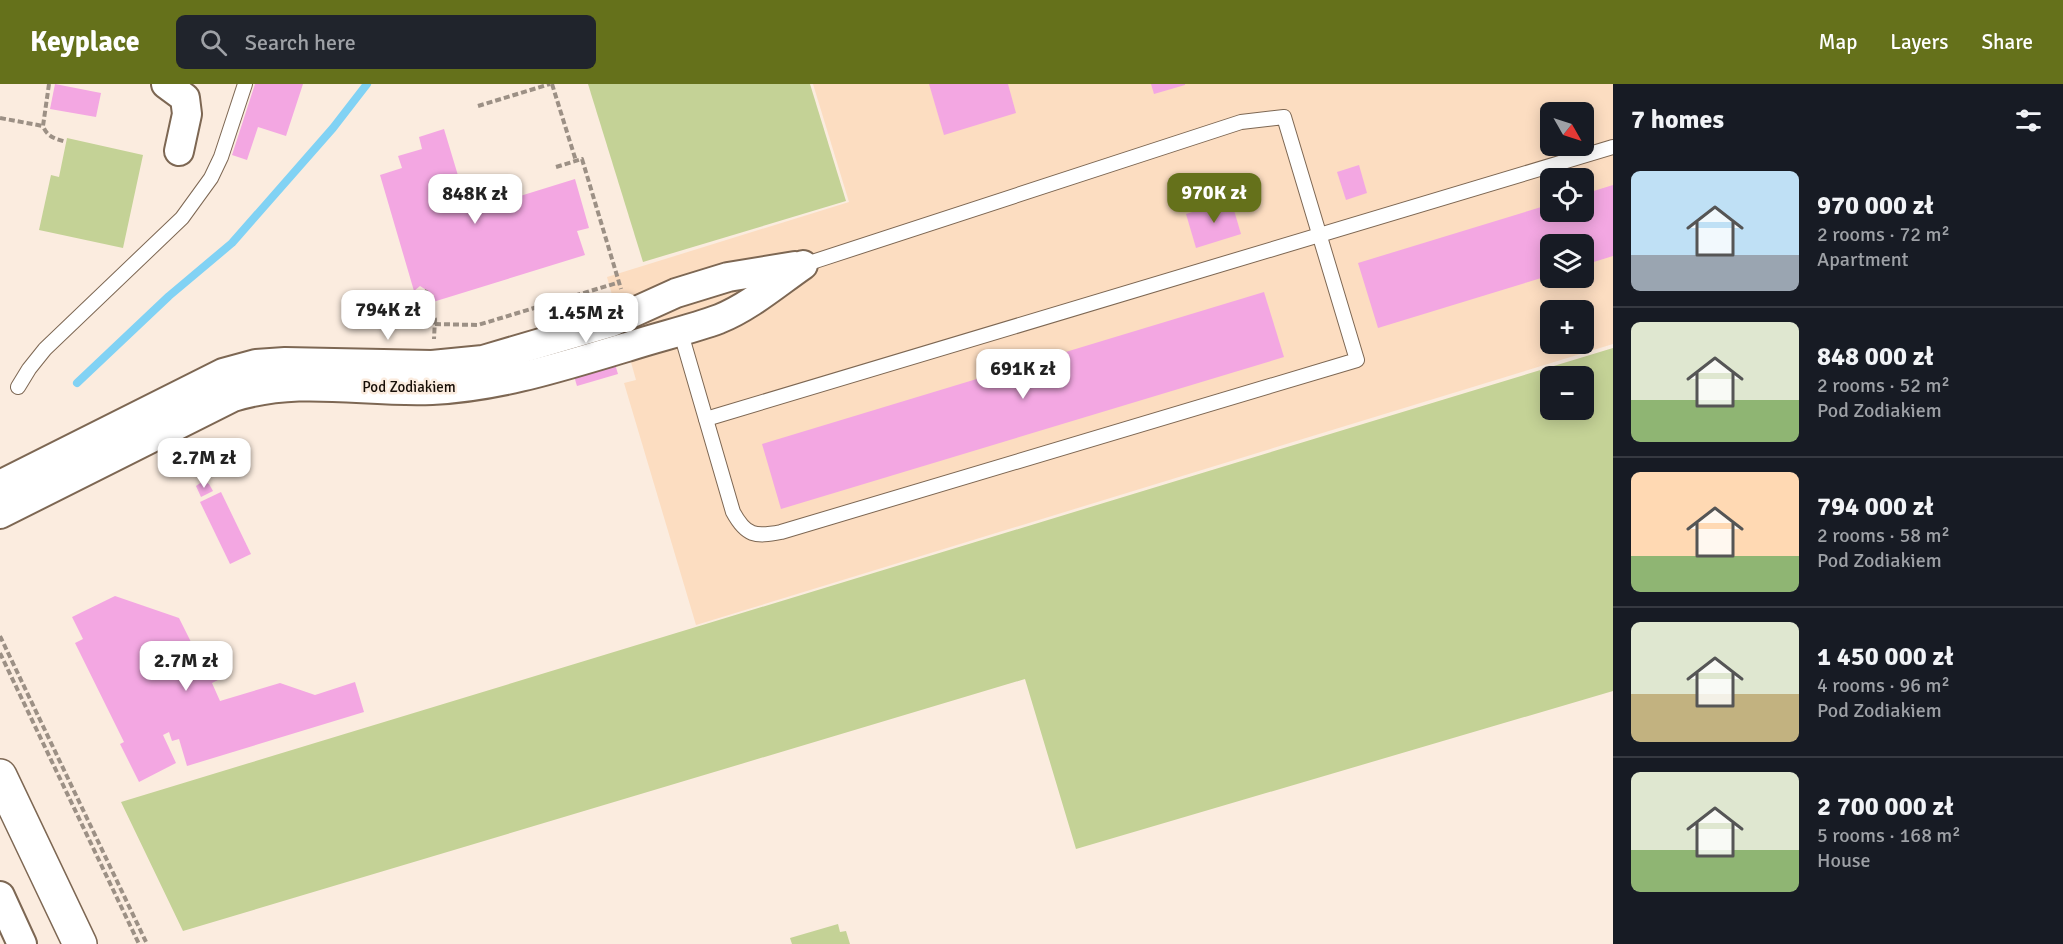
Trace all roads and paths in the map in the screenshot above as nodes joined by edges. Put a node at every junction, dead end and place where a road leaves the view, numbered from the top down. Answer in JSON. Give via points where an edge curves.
{"nodes":[{"id":1,"x":49,"y":84,"type":"edge"},
{"id":2,"x":165,"y":84,"type":"edge"},
{"id":3,"x":245,"y":84,"type":"edge"},
{"id":4,"x":551,"y":84,"type":"edge"},
{"id":5,"x":478,"y":106,"type":"dead end"},
{"id":6,"x":0,"y":118,"type":"edge"},
{"id":7,"x":43,"y":126,"type":"junction"},
{"id":8,"x":66,"y":142,"type":"dead end"},
{"id":9,"x":1613,"y":147,"type":"edge"},
{"id":10,"x":179,"y":151,"type":"dead end"},
{"id":11,"x":576,"y":161,"type":"junction"},
{"id":12,"x":556,"y":167,"type":"dead end"},
{"id":13,"x":1320,"y":236,"type":"junction"},
{"id":14,"x":803,"y":265,"type":"junction"},
{"id":15,"x":620,"y":282,"type":"junction"},
{"id":16,"x":427,"y":290,"type":"dead end"},
{"id":17,"x":627,"y":315,"type":"junction"},
{"id":18,"x":435,"y":324,"type":"junction"},
{"id":19,"x":680,"y":330,"type":"junction"},
{"id":20,"x":432,"y":365,"type":"junction"},
{"id":21,"x":18,"y":387,"type":"dead end"},
{"id":22,"x":706,"y":419,"type":"junction"},
{"id":23,"x":0,"y":485,"type":"edge"},
{"id":24,"x":0,"y":514,"type":"edge"},
{"id":25,"x":0,"y":636,"type":"edge"},
{"id":26,"x":0,"y":653,"type":"edge"},
{"id":27,"x":0,"y":776,"type":"edge"},
{"id":28,"x":0,"y":896,"type":"edge"},
{"id":29,"x":22,"y":944,"type":"edge"},
{"id":30,"x":80,"y":944,"type":"edge"},
{"id":31,"x":139,"y":944,"type":"edge"},
{"id":32,"x":147,"y":944,"type":"edge"}],
"edges":[{"from":1,"to":7,"type":"path"},
{"from":2,"to":10,"type":"street","via":[[185,98],[187,114]]},
{"from":3,"to":21,"type":"lane","via":[[221,157],[182,218],[45,349]]},
{"from":4,"to":5,"type":"path"},
{"from":4,"to":11,"type":"path"},
{"from":6,"to":7,"type":"path"},
{"from":7,"to":8,"type":"path","via":[[53,138]]},
{"from":9,"to":13,"type":"lane"},
{"from":11,"to":12,"type":"path"},
{"from":11,"to":15,"type":"path","via":[[582,159]]},
{"from":13,"to":14,"type":"lane","via":[[1284,117],[1241,122]]},
{"from":13,"to":22,"type":"lane"},
{"from":13,"to":22,"type":"lane","via":[[1357,360],[792,529],[760,536],[742,528],[733,512]]},
{"from":14,"to":17,"type":"street","name":"Pod Zodiakiem","via":[[728,277],[676,293]]},
{"from":14,"to":19,"type":"street","name":"Pod Zodiakiem","via":[[720,318]]},
{"from":15,"to":17,"type":"path"},
{"from":15,"to":18,"type":"path","via":[[478,325]]},
{"from":16,"to":18,"type":"path","via":[[420,301]]},
{"from":17,"to":20,"type":"street","name":"Pod Zodiakiem","via":[[483,360]]},
{"from":18,"to":20,"type":"path"},
{"from":19,"to":22,"type":"lane"},
{"from":19,"to":24,"type":"street","name":"Pod Zodiakiem","via":[[493,384],[430,390],[261,388],[196,414]]},
{"from":20,"to":23,"type":"street","name":"Pod Zodiakiem","via":[[256,364],[223,374]]},
{"from":25,"to":32,"type":"path"},
{"from":26,"to":31,"type":"path"},
{"from":27,"to":30,"type":"street"},
{"from":28,"to":29,"type":"street"}]}
